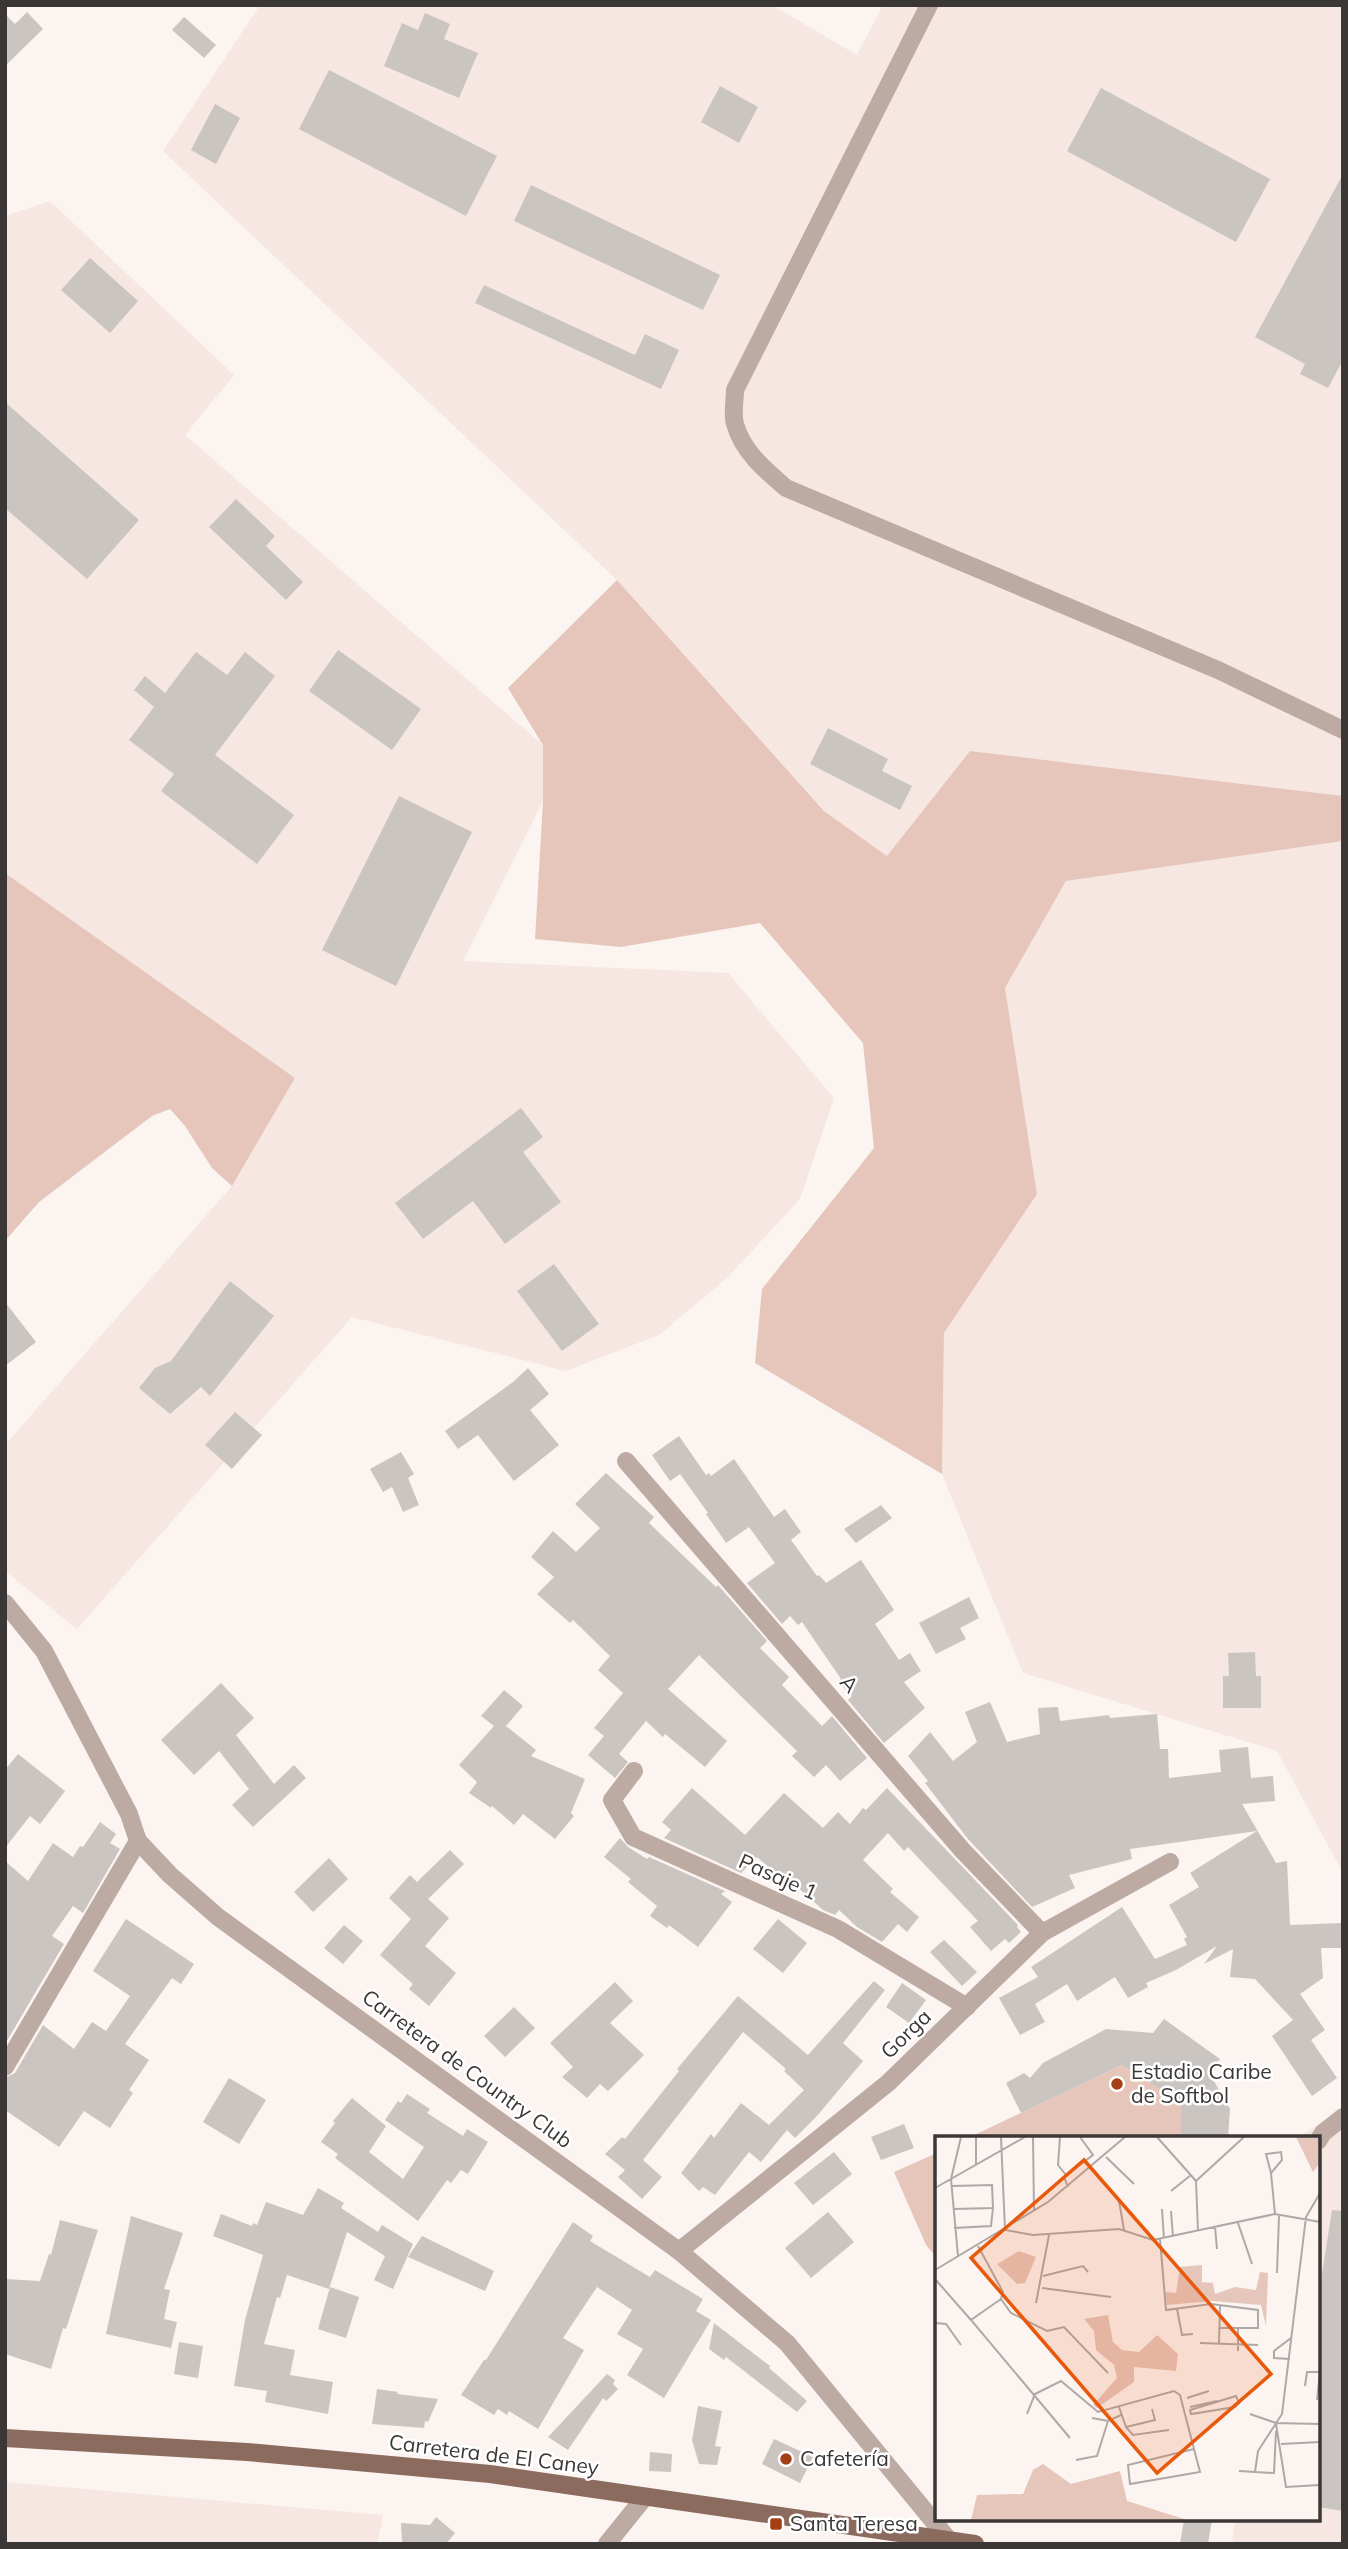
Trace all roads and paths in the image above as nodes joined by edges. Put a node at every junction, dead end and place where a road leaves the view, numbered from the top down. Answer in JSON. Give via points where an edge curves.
{"nodes":[{"id":1,"x":929,"y":5,"type":"edge"},
{"id":2,"x":1343,"y":730,"type":"edge"},
{"id":3,"x":626,"y":1461,"type":"dead end"},
{"id":4,"x":5,"y":1604,"type":"edge"},
{"id":5,"x":634,"y":1771,"type":"dead end"},
{"id":6,"x":138,"y":1841,"type":"junction"},
{"id":7,"x":1170,"y":1862,"type":"dead end"},
{"id":8,"x":1042,"y":1933,"type":"junction"},
{"id":9,"x":967,"y":2007,"type":"junction"},
{"id":10,"x":5,"y":2067,"type":"edge"},
{"id":11,"x":1343,"y":2117,"type":"edge"},
{"id":12,"x":1320,"y":2139,"type":"edge"},
{"id":13,"x":679,"y":2251,"type":"junction"},
{"id":14,"x":5,"y":2438,"type":"edge"},
{"id":15,"x":644,"y":2498,"type":"junction"},
{"id":16,"x":946,"y":2541,"type":"edge"},
{"id":17,"x":607,"y":2544,"type":"edge"},
{"id":18,"x":975,"y":2544,"type":"edge"}],
"edges":[{"from":1,"to":2,"type":"street","via":[[735,390],[733,422],[740,436],[755,461],[786,488],[1219,670]]},
{"from":3,"to":8,"type":"street","name":"A","via":[[963,1850]]},
{"from":4,"to":6,"type":"street","name":"Carretera de Country Club","via":[[44,1651],[129,1814]]},
{"from":5,"to":9,"type":"street","name":"Pasaje 1","via":[[612,1800],[633,1837],[838,1929]]},
{"from":6,"to":10,"type":"street"},
{"from":6,"to":13,"type":"street","name":"Carretera de Country Club","via":[[218,1917]]},
{"from":7,"to":8,"type":"street","name":"Gorga"},
{"from":8,"to":9,"type":"street","name":"Gorga"},
{"from":9,"to":13,"type":"street","name":"Gorga","via":[[888,2083]]},
{"from":11,"to":12,"type":"street"},
{"from":13,"to":16,"type":"street","name":"Carretera de Country Club","via":[[787,2343]]},
{"from":14,"to":15,"type":"main road","name":"Carretera de El Caney","via":[[247,2452],[476,2473]]},
{"from":15,"to":16,"type":"main road","name":"Carretera de El Caney"},
{"from":15,"to":17,"type":"street"},
{"from":16,"to":18,"type":"main road","name":"Carretera de El Caney"}]}
